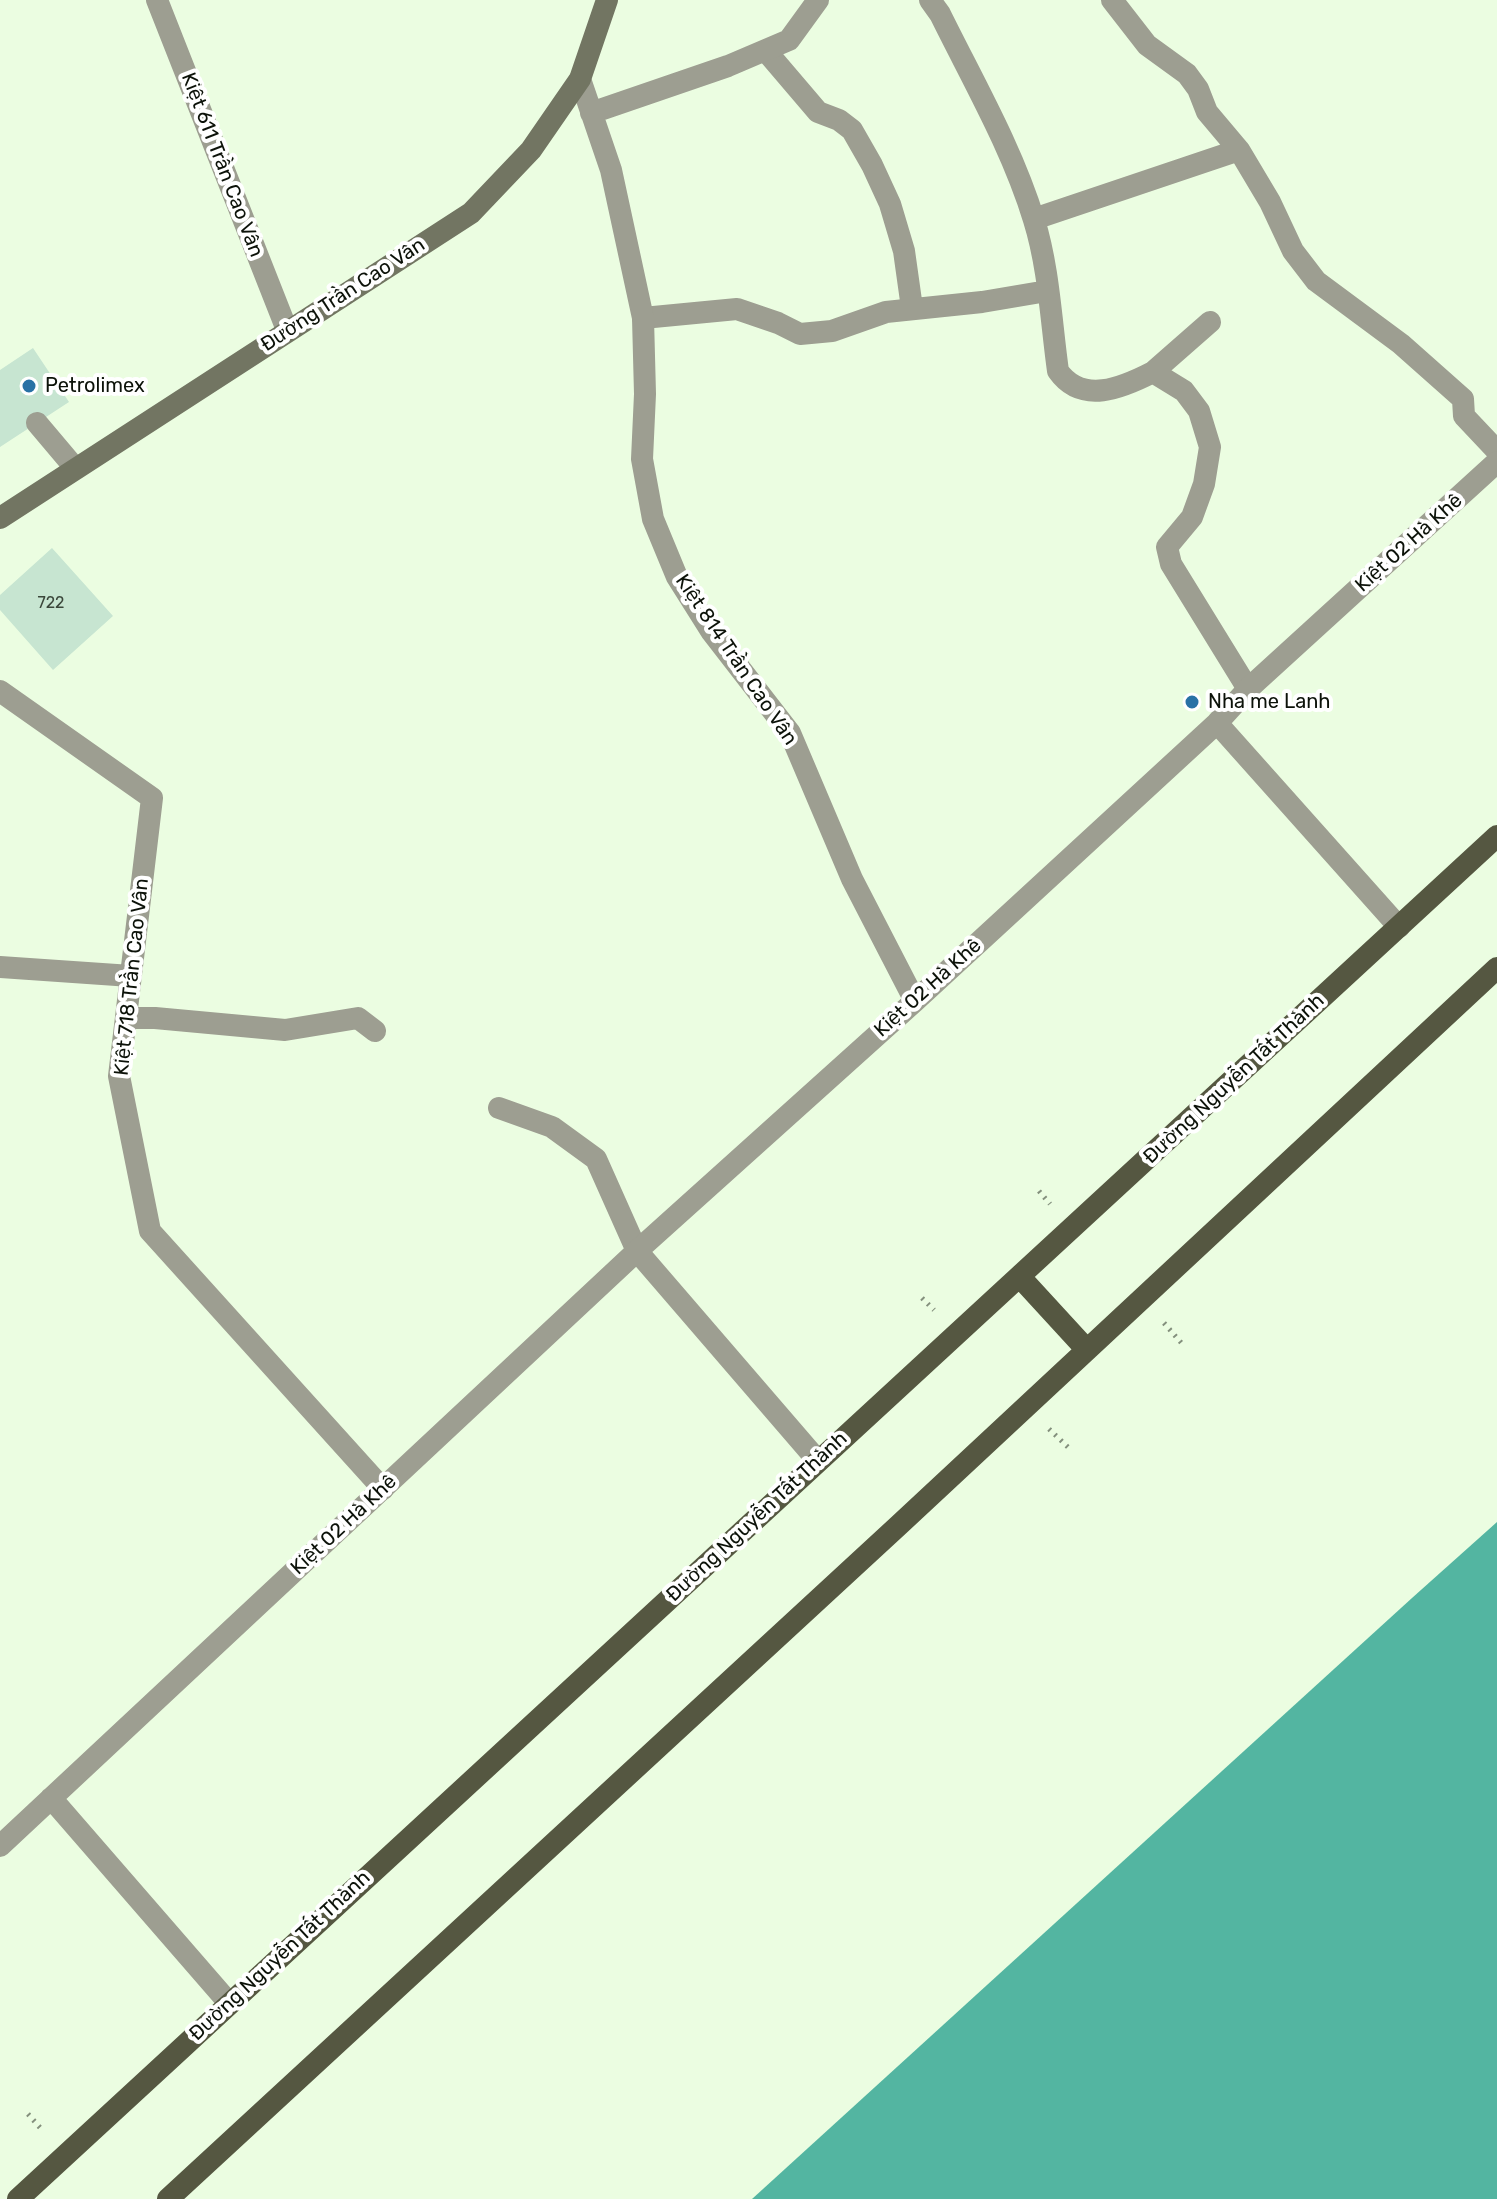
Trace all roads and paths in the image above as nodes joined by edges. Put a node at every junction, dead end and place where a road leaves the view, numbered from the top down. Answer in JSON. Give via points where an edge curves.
{"nodes":[{"id":1,"x":157,"y":0,"type":"edge"},
{"id":2,"x":607,"y":0,"type":"edge"},
{"id":3,"x":818,"y":0,"type":"edge"},
{"id":4,"x":930,"y":0,"type":"edge"},
{"id":5,"x":1111,"y":1,"type":"edge"},
{"id":6,"x":766,"y":51,"type":"junction"},
{"id":7,"x":580,"y":79,"type":"junction"},
{"id":8,"x":591,"y":113,"type":"junction"},
{"id":9,"x":1239,"y":150,"type":"junction"},
{"id":10,"x":1034,"y":219,"type":"junction"},
{"id":11,"x":1047,"y":291,"type":"junction"},
{"id":12,"x":912,"y":308,"type":"junction"},
{"id":13,"x":643,"y":318,"type":"junction"},
{"id":14,"x":1210,"y":322,"type":"dead end"},
{"id":15,"x":287,"y":330,"type":"junction"},
{"id":16,"x":1153,"y":372,"type":"junction"},
{"id":17,"x":37,"y":423,"type":"dead end"},
{"id":18,"x":1497,"y":451,"type":"edge"},
{"id":19,"x":1497,"y":462,"type":"edge"},
{"id":20,"x":75,"y":468,"type":"junction"},
{"id":21,"x":0,"y":518,"type":"edge"},
{"id":22,"x":1248,"y":689,"type":"junction"},
{"id":23,"x":0,"y":691,"type":"edge"},
{"id":24,"x":1217,"y":723,"type":"junction"},
{"id":25,"x":1497,"y":836,"type":"edge"},
{"id":26,"x":1399,"y":927,"type":"junction"},
{"id":27,"x":0,"y":967,"type":"edge"},
{"id":28,"x":1497,"y":968,"type":"edge"},
{"id":29,"x":131,"y":976,"type":"junction"},
{"id":30,"x":915,"y":1001,"type":"junction"},
{"id":31,"x":126,"y":1018,"type":"junction"},
{"id":32,"x":375,"y":1031,"type":"dead end"},
{"id":33,"x":499,"y":1108,"type":"dead end"},
{"id":34,"x":637,"y":1251,"type":"junction"},
{"id":35,"x":1020,"y":1277,"type":"junction"},
{"id":36,"x":1087,"y":1350,"type":"junction"},
{"id":37,"x":818,"y":1461,"type":"junction"},
{"id":38,"x":383,"y":1489,"type":"junction"},
{"id":39,"x":51,"y":1798,"type":"junction"},
{"id":40,"x":0,"y":1846,"type":"edge"},
{"id":41,"x":229,"y":2003,"type":"junction"},
{"id":42,"x":18,"y":2199,"type":"edge"},
{"id":43,"x":168,"y":2199,"type":"edge"}],
"edges":[{"from":1,"to":15,"type":"street","name":"Kiệt 611 Trần Cao Vân"},
{"from":2,"to":7,"type":"main road","name":"Đường Trần Cao Vân"},
{"from":3,"to":6,"type":"street","via":[[789,40]]},
{"from":4,"to":10,"type":"street","via":[[1013,163]]},
{"from":5,"to":9,"type":"street","via":[[1147,45],[1187,74],[1207,112]]},
{"from":6,"to":8,"type":"street"},
{"from":6,"to":12,"type":"street","via":[[818,112],[839,120],[859,141],[890,204]]},
{"from":7,"to":8,"type":"street","name":"Kiệt 814 Trần Cao Vân"},
{"from":7,"to":15,"type":"main road","name":"Đường Trần Cao Vân","via":[[531,150],[471,213]]},
{"from":8,"to":13,"type":"street","name":"Kiệt 814 Trần Cao Vân","via":[[611,170]]},
{"from":9,"to":10,"type":"street"},
{"from":9,"to":18,"type":"street","via":[[1293,251],[1316,281],[1401,344],[1463,399],[1464,416]]},
{"from":10,"to":11,"type":"street"},
{"from":11,"to":12,"type":"street"},
{"from":11,"to":16,"type":"street","via":[[1058,371],[1068,385],[1090,391],[1125,386]]},
{"from":12,"to":13,"type":"street","via":[[832,331],[800,334],[737,309]]},
{"from":13,"to":30,"type":"street","name":"Kiệt 814 Trần Cao Vân","via":[[642,459],[653,519],[677,577],[711,631],[790,733],[852,879]]},
{"from":14,"to":16,"type":"street"},
{"from":15,"to":20,"type":"main road","name":"Đường Trần Cao Vân"},
{"from":16,"to":22,"type":"street","via":[[1192,401],[1210,447],[1192,517],[1167,547],[1171,564]]},
{"from":17,"to":20,"type":"street"},
{"from":19,"to":22,"type":"street","name":"Kiệt 02 Hà Khê"},
{"from":20,"to":21,"type":"main road","name":"Đường Trần Cao Vân"},
{"from":22,"to":24,"type":"street","name":"Kiệt 02 Hà Khê"},
{"from":23,"to":29,"type":"street","name":"Kiệt 718 Trần Cao Vân","via":[[152,798]]},
{"from":24,"to":26,"type":"street"},
{"from":24,"to":30,"type":"street","name":"Kiệt 02 Hà Khê"},
{"from":25,"to":26,"type":"main road","name":"Đường Nguyễn Tất Thành"},
{"from":26,"to":35,"type":"main road","name":"Đường Nguyễn Tất Thành"},
{"from":27,"to":29,"type":"street"},
{"from":28,"to":36,"type":"main road"},
{"from":29,"to":31,"type":"street","name":"Kiệt 718 Trần Cao Vân"},
{"from":30,"to":34,"type":"street","name":"Kiệt 02 Hà Khê"},
{"from":31,"to":32,"type":"street","via":[[285,1030],[358,1018]]},
{"from":31,"to":38,"type":"street","name":"Kiệt 718 Trần Cao Vân","via":[[119,1076],[150,1231]]},
{"from":33,"to":34,"type":"street","via":[[552,1127],[596,1159]]},
{"from":34,"to":37,"type":"street"},
{"from":34,"to":38,"type":"street","name":"Kiệt 02 Hà Khê"},
{"from":35,"to":36,"type":"main road"},
{"from":35,"to":37,"type":"main road","name":"Đường Nguyễn Tất Thành"},
{"from":36,"to":43,"type":"main road"},
{"from":37,"to":41,"type":"main road","name":"Đường Nguyễn Tất Thành"},
{"from":38,"to":39,"type":"street","name":"Kiệt 02 Hà Khê"},
{"from":39,"to":40,"type":"street","name":"Kiệt 02 Hà Khê"},
{"from":39,"to":41,"type":"street"},
{"from":41,"to":42,"type":"main road","name":"Đường Nguyễn Tất Thành"}]}
